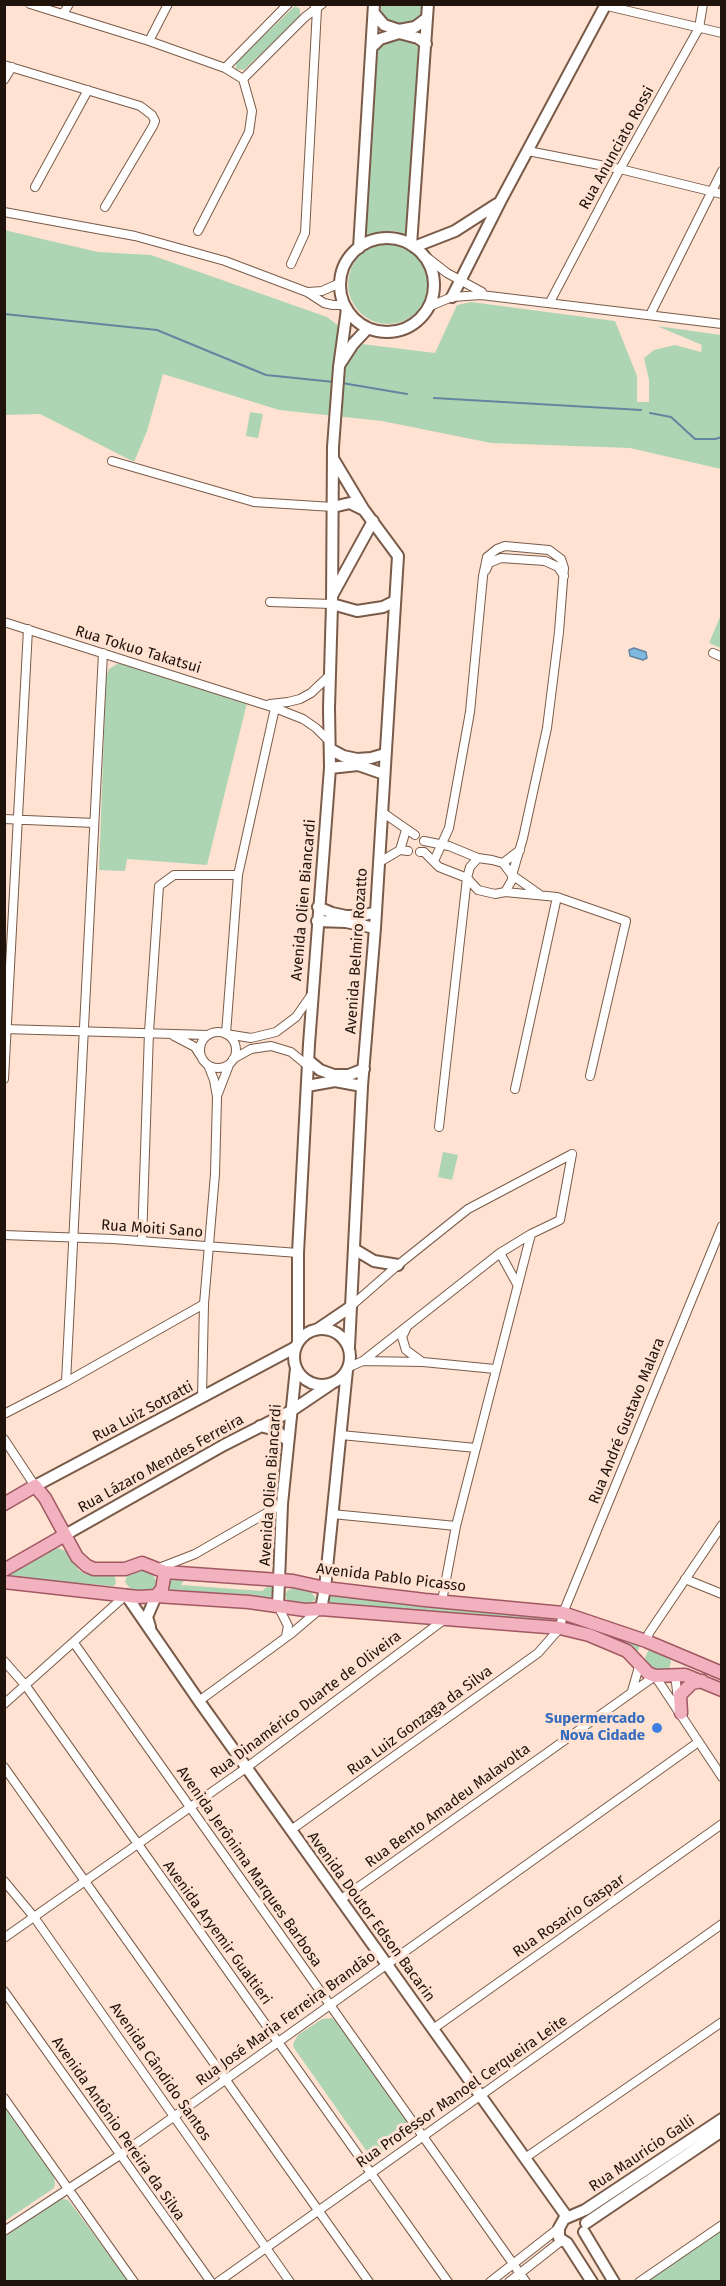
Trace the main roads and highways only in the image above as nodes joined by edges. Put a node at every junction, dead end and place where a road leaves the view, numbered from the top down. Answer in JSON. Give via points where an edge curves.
{"nodes":[{"id":1,"x":34,"y":1486,"type":"joint"},
{"id":2,"x":4,"y":1504,"type":"edge"},
{"id":3,"x":65,"y":1536,"type":"junction"},
{"id":4,"x":125,"y":1569,"type":"junction"},
{"id":5,"x":4,"y":1570,"type":"edge"},
{"id":6,"x":161,"y":1570,"type":"junction"},
{"id":7,"x":4,"y":1582,"type":"edge"},
{"id":8,"x":126,"y":1595,"type":"junction"},
{"id":9,"x":156,"y":1596,"type":"junction"},
{"id":10,"x":646,"y":1641,"type":"junction"},
{"id":11,"x":674,"y":1653,"type":"junction"},
{"id":12,"x":640,"y":1663,"type":"junction"},
{"id":13,"x":722,"y":1673,"type":"edge"},
{"id":14,"x":675,"y":1674,"type":"junction"},
{"id":15,"x":702,"y":1681,"type":"junction"},
{"id":16,"x":722,"y":1690,"type":"edge"},
{"id":17,"x":681,"y":1713,"type":"road end"}],
"edges":[{"from":1,"to":2,"type":"main road","name":"Rua Luiz Sotratti"},
{"from":1,"to":3,"type":"main road","name":"Avenida Pablo Picasso"},
{"from":3,"to":4,"type":"main road","name":"Avenida Pablo Picasso","via":[[87,1566]]},
{"from":3,"to":5,"type":"main road","name":"Rua Lázaro Mendes Ferreira"},
{"from":4,"to":6,"type":"main road","name":"Avenida Pablo Picasso","via":[[142,1563]]},
{"from":4,"to":8,"type":"main road"},
{"from":6,"to":9,"type":"main road","via":[[162,1589]]},
{"from":6,"to":10,"type":"main road","name":"Avenida Pablo Picasso","via":[[563,1613]]},
{"from":7,"to":8,"type":"main road"},
{"from":8,"to":9,"type":"main road"},
{"from":9,"to":12,"type":"main road","via":[[560,1628],[627,1651]]},
{"from":10,"to":11,"type":"main road","name":"Avenida Pablo Picasso"},
{"from":10,"to":12,"type":"main road"},
{"from":11,"to":13,"type":"main road","name":"Avenida Pablo Picasso"},
{"from":11,"to":14,"type":"main road"},
{"from":12,"to":14,"type":"main road","via":[[655,1676]]},
{"from":14,"to":15,"type":"main road"},
{"from":15,"to":16,"type":"main road"},
{"from":15,"to":17,"type":"main road","via":[[692,1683],[680,1695]]}]}
